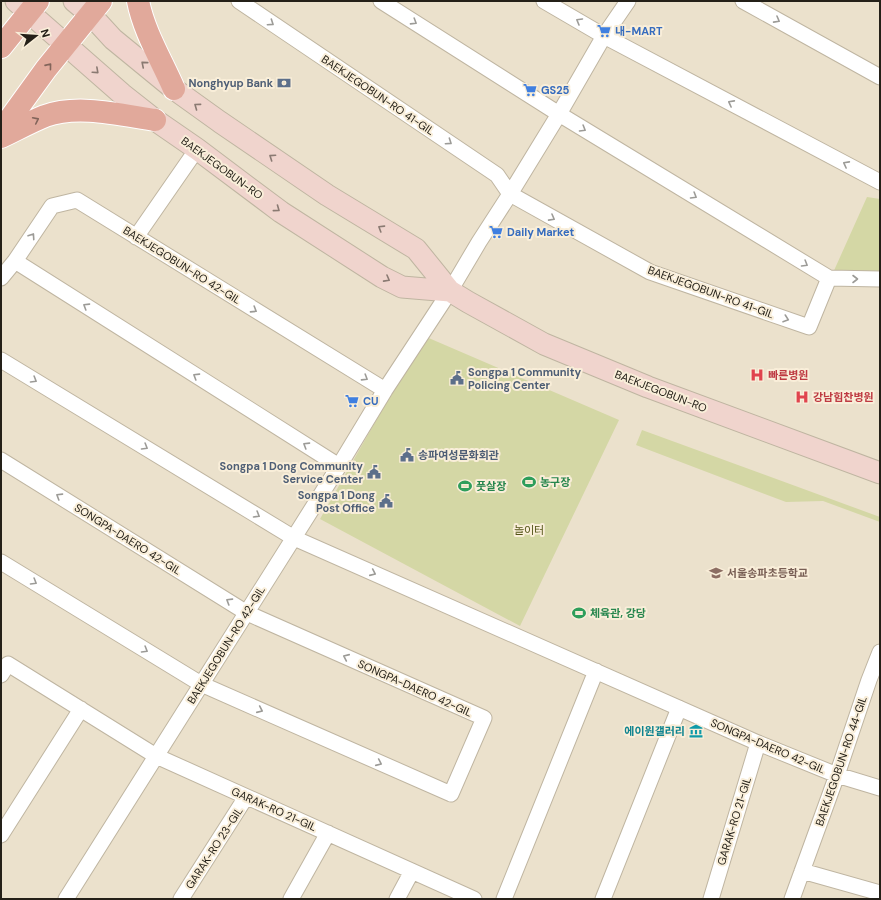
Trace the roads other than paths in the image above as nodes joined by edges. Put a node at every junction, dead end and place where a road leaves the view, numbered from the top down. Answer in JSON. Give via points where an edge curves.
{"nodes":[{"id":1,"x":74,"y":1,"type":"edge"},
{"id":2,"x":138,"y":1,"type":"edge"},
{"id":3,"x":239,"y":1,"type":"edge"},
{"id":4,"x":381,"y":1,"type":"edge"},
{"id":5,"x":544,"y":1,"type":"edge"},
{"id":6,"x":628,"y":1,"type":"edge"},
{"id":7,"x":742,"y":1,"type":"edge"},
{"id":8,"x":28,"y":5,"type":"edge"},
{"id":9,"x":96,"y":8,"type":"edge"},
{"id":10,"x":604,"y":36,"type":"junction"},
{"id":11,"x":67,"y":44,"type":"junction"},
{"id":12,"x":1,"y":47,"type":"edge"},
{"id":13,"x":880,"y":77,"type":"edge"},
{"id":14,"x":174,"y":89,"type":"junction"},
{"id":15,"x":559,"y":114,"type":"junction"},
{"id":16,"x":154,"y":120,"type":"junction"},
{"id":17,"x":1,"y":131,"type":"edge"},
{"id":18,"x":1,"y":137,"type":"edge"},
{"id":19,"x":197,"y":149,"type":"junction"},
{"id":20,"x":880,"y":182,"type":"edge"},
{"id":21,"x":510,"y":194,"type":"junction"},
{"id":22,"x":136,"y":237,"type":"junction"},
{"id":23,"x":15,"y":261,"type":"junction"},
{"id":24,"x":1,"y":278,"type":"edge"},
{"id":25,"x":829,"y":278,"type":"junction"},
{"id":26,"x":880,"y":279,"type":"edge"},
{"id":27,"x":450,"y":291,"type":"junction"},
{"id":28,"x":1,"y":360,"type":"edge"},
{"id":29,"x":385,"y":390,"type":"junction"},
{"id":30,"x":1,"y":460,"type":"edge"},
{"id":31,"x":339,"y":466,"type":"junction"},
{"id":32,"x":880,"y":473,"type":"edge"},
{"id":33,"x":294,"y":538,"type":"junction"},
{"id":34,"x":1,"y":562,"type":"edge"},
{"id":35,"x":247,"y":613,"type":"junction"},
{"id":36,"x":880,"y":652,"type":"edge"},
{"id":37,"x":596,"y":671,"type":"junction"},
{"id":38,"x":1,"y":675,"type":"edge"},
{"id":39,"x":875,"y":681,"type":"edge"},
{"id":40,"x":202,"y":684,"type":"junction"},
{"id":41,"x":680,"y":708,"type":"junction"},
{"id":42,"x":81,"y":709,"type":"junction"},
{"id":43,"x":758,"y":743,"type":"junction"},
{"id":44,"x":156,"y":756,"type":"junction"},
{"id":45,"x":837,"y":776,"type":"junction"},
{"id":46,"x":880,"y":788,"type":"edge"},
{"id":47,"x":246,"y":796,"type":"junction"},
{"id":48,"x":328,"y":833,"type":"junction"},
{"id":49,"x":1,"y":835,"type":"edge"},
{"id":50,"x":412,"y":871,"type":"junction"},
{"id":51,"x":802,"y":871,"type":"junction"},
{"id":52,"x":880,"y":894,"type":"edge"},
{"id":53,"x":66,"y":899,"type":"edge"},
{"id":54,"x":181,"y":899,"type":"edge"},
{"id":55,"x":291,"y":899,"type":"edge"},
{"id":56,"x":396,"y":899,"type":"edge"},
{"id":57,"x":474,"y":899,"type":"edge"},
{"id":58,"x":504,"y":899,"type":"edge"},
{"id":59,"x":602,"y":899,"type":"edge"},
{"id":60,"x":711,"y":899,"type":"edge"},
{"id":61,"x":792,"y":899,"type":"edge"}],
"edges":[{"from":1,"to":9,"type":"main road","name":"BAEKJEGOBUN-RO"},
{"from":2,"to":14,"type":"main road","via":[[149,34]]},
{"from":3,"to":21,"type":"street","name":"BAEKJEGOBUN-RO 41-GIL","one_way":true,"via":[[497,175]]},
{"from":4,"to":15,"type":"street","one_way":true},
{"from":10,"to":5,"type":"street","one_way":true},
{"from":6,"to":10,"type":"street"},
{"from":7,"to":13,"type":"street","one_way":true},
{"from":8,"to":11,"type":"main road","name":"BAEKJEGOBUN-RO"},
{"from":8,"to":12,"type":"main road"},
{"from":9,"to":11,"type":"main road"},
{"from":14,"to":9,"type":"main road","name":"BAEKJEGOBUN-RO","one_way":true,"via":[[113,39]]},
{"from":10,"to":15,"type":"street"},
{"from":20,"to":10,"type":"street","one_way":true},
{"from":11,"to":16,"type":"main road","name":"BAEKJEGOBUN-RO","one_way":true},
{"from":17,"to":11,"type":"main road","one_way":true},
{"from":27,"to":14,"type":"main road","name":"BAEKJEGOBUN-RO","one_way":true,"via":[[416,250],[328,195]]},
{"from":15,"to":21,"type":"street"},
{"from":15,"to":25,"type":"street","one_way":true},
{"from":18,"to":16,"type":"main road","one_way":true,"via":[[46,116],[71,111]]},
{"from":16,"to":19,"type":"main road","name":"BAEKJEGOBUN-RO"},
{"from":19,"to":22,"type":"street"},
{"from":19,"to":27,"type":"main road","name":"BAEKJEGOBUN-RO","one_way":true,"via":[[281,212],[382,277],[402,287]]},
{"from":21,"to":25,"type":"street","name":"BAEKJEGOBUN-RO 41-GIL","one_way":true,"via":[[650,272],[809,327]]},
{"from":21,"to":27,"type":"street"},
{"from":23,"to":22,"type":"street","name":"BAEKJEGOBUN-RO 42-GIL","one_way":true,"via":[[52,206],[77,200]]},
{"from":22,"to":29,"type":"street","name":"BAEKJEGOBUN-RO 42-GIL","one_way":true},
{"from":23,"to":24,"type":"street","name":"BAEKJEGOBUN-RO 42-GIL"},
{"from":31,"to":23,"type":"street","one_way":true},
{"from":25,"to":26,"type":"street","one_way":true},
{"from":27,"to":29,"type":"street","name":"BAEKJEGOBUN-RO 42-GIL"},
{"from":27,"to":32,"type":"main road","name":"BAEKJEGOBUN-RO","via":[[544,344],[641,384]]},
{"from":28,"to":33,"type":"street","name":"SONGPA-DAERO 42-GIL","one_way":true},
{"from":29,"to":31,"type":"street","name":"BAEKJEGOBUN-RO 42-GIL"},
{"from":35,"to":30,"type":"street","name":"SONGPA-DAERO 42-GIL","one_way":true},
{"from":31,"to":33,"type":"street","name":"BAEKJEGOBUN-RO 42-GIL"},
{"from":33,"to":35,"type":"street","name":"BAEKJEGOBUN-RO 42-GIL"},
{"from":33,"to":37,"type":"street","name":"SONGPA-DAERO 42-GIL","one_way":true},
{"from":34,"to":40,"type":"street","name":"SONGPA-DAERO 42-GIL","one_way":true},
{"from":35,"to":40,"type":"street","name":"BAEKJEGOBUN-RO 42-GIL"},
{"from":40,"to":35,"type":"street","name":"SONGPA-DAERO 42-GIL","one_way":true,"via":[[451,794],[484,718]]},
{"from":36,"to":39,"type":"street","name":"BAEKJEGOBUN-RO 44-GIL"},
{"from":37,"to":41,"type":"street","name":"SONGPA-DAERO 42-GIL"},
{"from":37,"to":58,"type":"street"},
{"from":38,"to":42,"type":"street","name":"GARAK-RO 21-GIL","via":[[8,664]]},
{"from":39,"to":45,"type":"street","name":"BAEKJEGOBUN-RO 44-GIL"},
{"from":40,"to":44,"type":"street","name":"BAEKJEGOBUN-RO 42-GIL"},
{"from":41,"to":43,"type":"street","name":"SONGPA-DAERO 42-GIL"},
{"from":41,"to":59,"type":"street"},
{"from":42,"to":44,"type":"street","name":"GARAK-RO 21-GIL"},
{"from":42,"to":49,"type":"street"},
{"from":43,"to":45,"type":"street","name":"SONGPA-DAERO 42-GIL"},
{"from":43,"to":60,"type":"street","name":"GARAK-RO 21-GIL"},
{"from":44,"to":47,"type":"street","name":"GARAK-RO 21-GIL"},
{"from":44,"to":53,"type":"street","name":"BAEKJEGOBUN-RO 42-GIL"},
{"from":45,"to":46,"type":"street","name":"SONGPA-DAERO 42-GIL"},
{"from":45,"to":51,"type":"street","name":"BAEKJEGOBUN-RO 44-GIL"},
{"from":47,"to":48,"type":"street","name":"GARAK-RO 21-GIL"},
{"from":47,"to":54,"type":"street","name":"GARAK-RO 23-GIL"},
{"from":48,"to":50,"type":"street","name":"GARAK-RO 21-GIL"},
{"from":48,"to":55,"type":"street"},
{"from":50,"to":56,"type":"street"},
{"from":50,"to":57,"type":"street","name":"GARAK-RO 21-GIL"},
{"from":51,"to":52,"type":"street"},
{"from":51,"to":61,"type":"street","name":"BAEKJEGOBUN-RO 44-GIL"}]}
